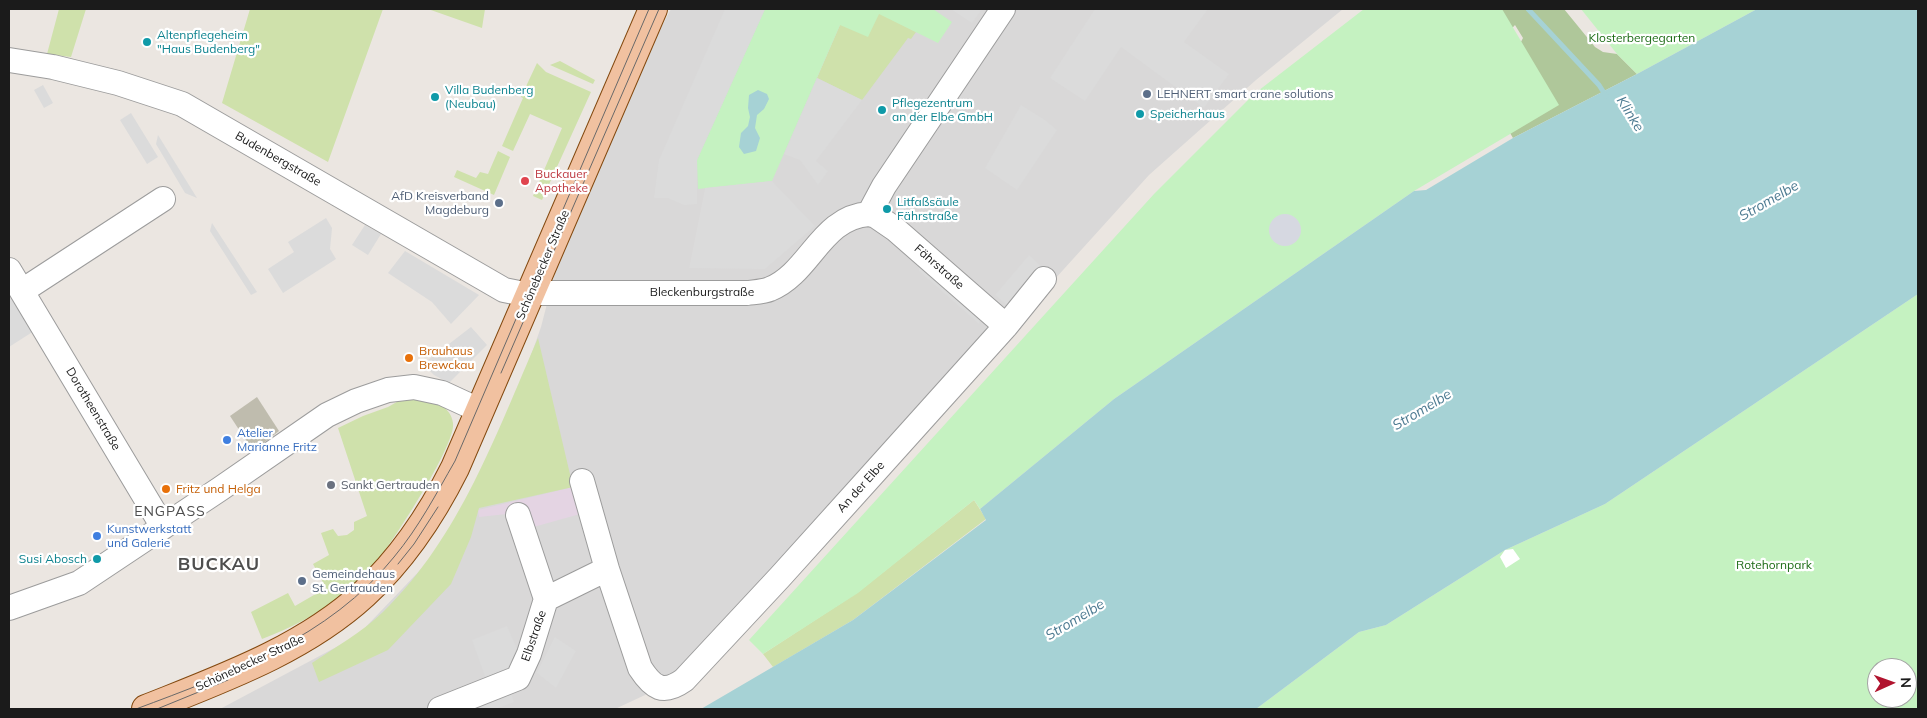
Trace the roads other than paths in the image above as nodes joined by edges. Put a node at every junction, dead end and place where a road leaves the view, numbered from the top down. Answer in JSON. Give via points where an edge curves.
{"nodes":[{"id":1,"x":653,"y":9,"type":"edge"},
{"id":2,"x":1003,"y":9,"type":"edge"},
{"id":3,"x":9,"y":60,"type":"edge"},
{"id":4,"x":163,"y":199,"type":"dead end"},
{"id":5,"x":869,"y":214,"type":"junction"},
{"id":6,"x":9,"y":270,"type":"edge"},
{"id":7,"x":1044,"y":279,"type":"dead end"},
{"id":8,"x":22,"y":291,"type":"junction"},
{"id":9,"x":531,"y":293,"type":"junction"},
{"id":10,"x":1006,"y":326,"type":"junction"},
{"id":11,"x":481,"y":410,"type":"junction"},
{"id":12,"x":582,"y":481,"type":"dead end"},
{"id":13,"x":518,"y":515,"type":"dead end"},
{"id":14,"x":164,"y":528,"type":"junction"},
{"id":15,"x":607,"y":569,"type":"junction"},
{"id":16,"x":546,"y":599,"type":"junction"},
{"id":17,"x":9,"y":608,"type":"edge"},
{"id":18,"x":146,"y":709,"type":"edge"},
{"id":19,"x":440,"y":709,"type":"edge"}],
"edges":[{"from":1,"to":9,"type":"main road","name":"Schönebecker Straße"},
{"from":2,"to":5,"type":"street","via":[[884,186]]},
{"from":3,"to":9,"type":"street","name":"Budenbergstraße","via":[[118,83],[182,104],[502,289]]},
{"from":4,"to":8,"type":"street"},
{"from":5,"to":9,"type":"street","name":"Bleckenburgstraße","via":[[844,220],[788,277],[766,291]]},
{"from":5,"to":10,"type":"street","name":"Fährstraße","via":[[895,229]]},
{"from":6,"to":8,"type":"street","name":"Dorotheenstraße"},
{"from":7,"to":10,"type":"street","name":"An der Elbe"},
{"from":8,"to":14,"type":"street","name":"Dorotheenstraße"},
{"from":9,"to":11,"type":"main road","name":"Schönebecker Straße"},
{"from":10,"to":15,"type":"street","name":"An der Elbe","via":[[780,578],[684,680],[671,688],[655,686],[640,668]]},
{"from":11,"to":14,"type":"street","via":[[442,393],[414,387],[371,395],[327,415]]},
{"from":11,"to":18,"type":"main road","name":"Schönebecker Straße","via":[[449,479],[417,532],[362,596],[292,645]]},
{"from":12,"to":15,"type":"street"},
{"from":13,"to":16,"type":"street","name":"Elbstraße"},
{"from":14,"to":17,"type":"street","via":[[79,583]]},
{"from":15,"to":16,"type":"street","name":"Elbstraße"},
{"from":16,"to":19,"type":"street","name":"Elbstraße","via":[[518,678]]}]}
